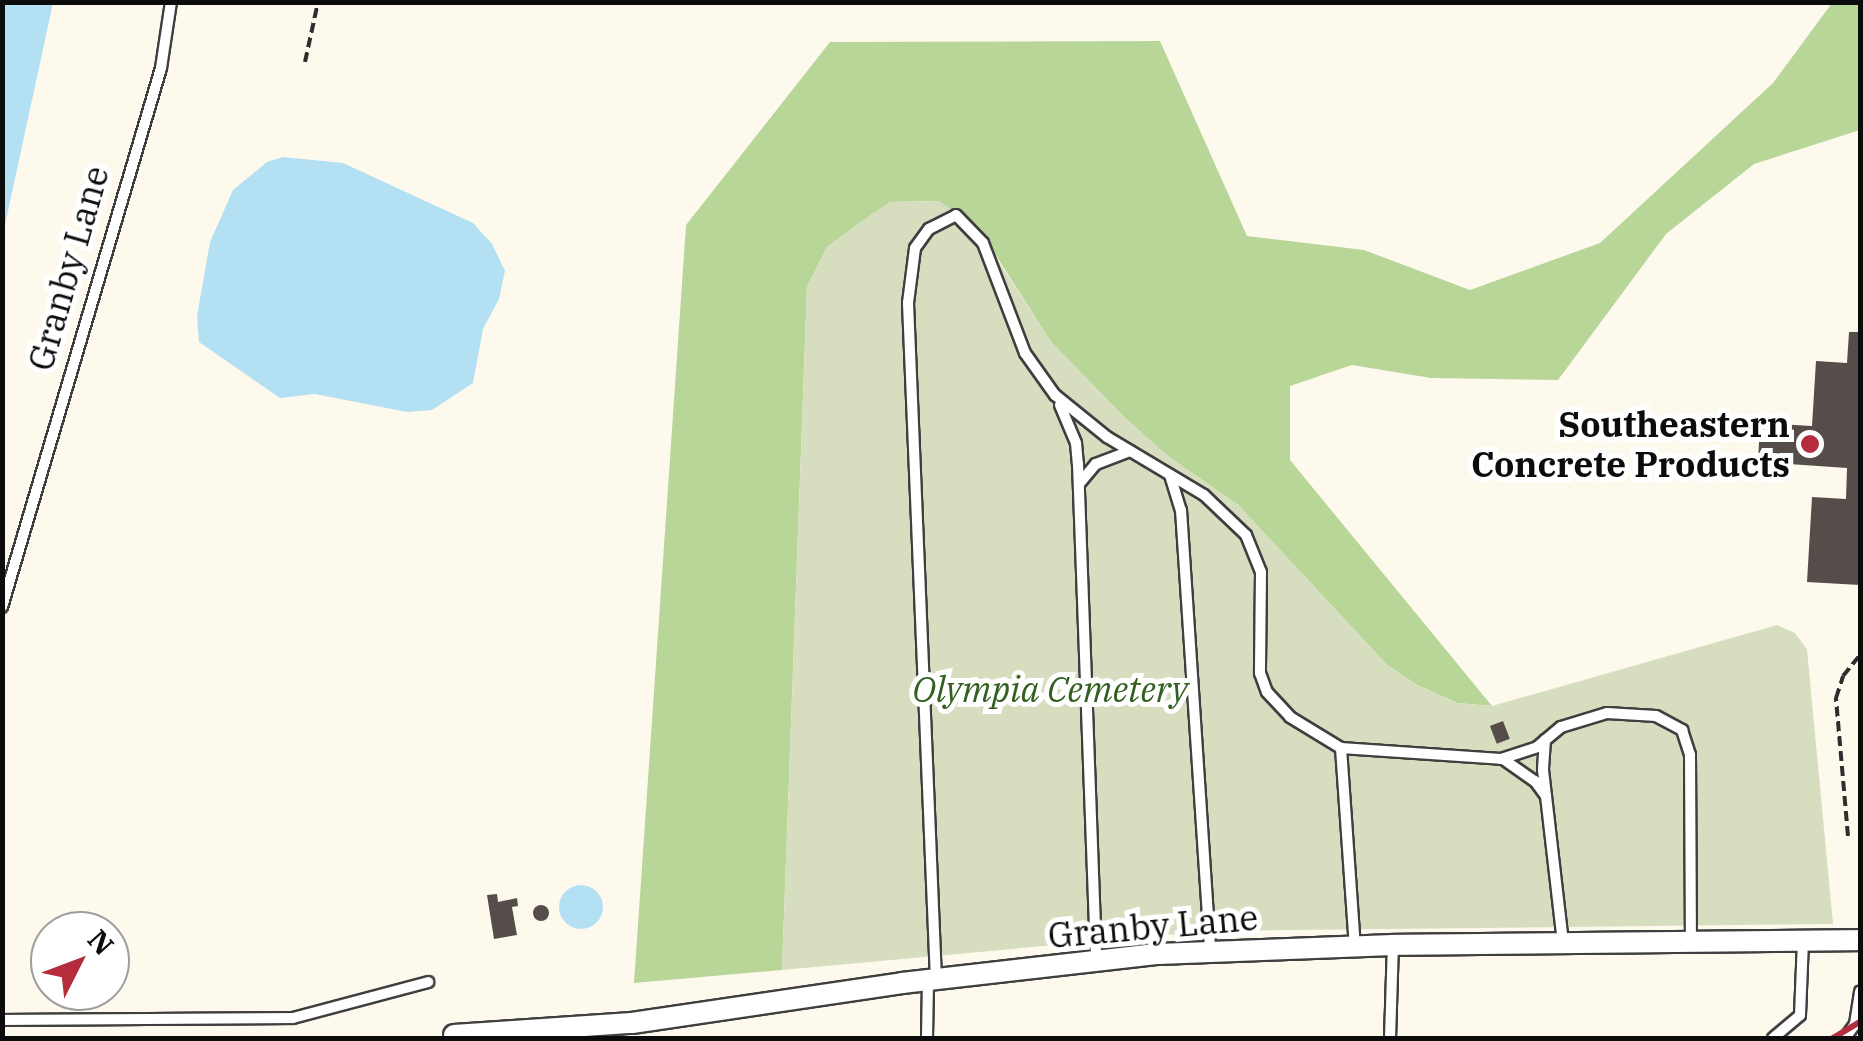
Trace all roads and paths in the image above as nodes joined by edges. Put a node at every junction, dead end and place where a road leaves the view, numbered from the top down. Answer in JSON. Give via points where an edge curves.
{"nodes":[{"id":1,"x":172,"y":2,"type":"edge"},
{"id":2,"x":318,"y":2,"type":"edge"},
{"id":3,"x":305,"y":62,"type":"dead end"},
{"id":4,"x":1055,"y":395,"type":"junction"},
{"id":5,"x":1130,"y":450,"type":"junction"},
{"id":6,"x":1169,"y":474,"type":"junction"},
{"id":7,"x":1194,"y":489,"type":"junction"},
{"id":8,"x":1077,"y":490,"type":"junction"},
{"id":9,"x":1180,"y":505,"type":"junction"},
{"id":10,"x":2,"y":608,"type":"edge"},
{"id":11,"x":1860,"y":655,"type":"edge"},
{"id":12,"x":1545,"y":740,"type":"junction"},
{"id":13,"x":1341,"y":748,"type":"junction"},
{"id":14,"x":1502,"y":759,"type":"junction"},
{"id":15,"x":1547,"y":797,"type":"junction"},
{"id":16,"x":1848,"y":836,"type":"dead end"},
{"id":17,"x":1803,"y":940,"type":"junction"},
{"id":18,"x":1860,"y":940,"type":"edge"},
{"id":19,"x":1690,"y":941,"type":"junction"},
{"id":20,"x":1563,"y":943,"type":"junction"},
{"id":21,"x":1393,"y":944,"type":"junction"},
{"id":22,"x":1354,"y":946,"type":"junction"},
{"id":23,"x":1210,"y":952,"type":"junction"},
{"id":24,"x":1096,"y":961,"type":"junction"},
{"id":25,"x":932,"y":981,"type":"junction"},
{"id":26,"x":428,"y":982,"type":"dead end"},
{"id":27,"x":1860,"y":991,"type":"edge"},
{"id":28,"x":2,"y":1020,"type":"edge"},
{"id":29,"x":454,"y":1034,"type":"dead end"},
{"id":30,"x":927,"y":1038,"type":"edge"},
{"id":31,"x":1390,"y":1038,"type":"edge"},
{"id":32,"x":1773,"y":1038,"type":"edge"},
{"id":33,"x":1845,"y":1038,"type":"edge"}],
"edges":[{"from":1,"to":10,"type":"lane","name":"Granby Lane","via":[[161,68]]},
{"from":2,"to":3,"type":"path"},
{"from":4,"to":5,"type":"lane"},
{"from":4,"to":8,"type":"lane","via":[[1076,443]]},
{"from":4,"to":25,"type":"lane","via":[[1025,353],[983,243],[956,215],[944,217],[915,248],[908,303]]},
{"from":5,"to":6,"type":"lane"},
{"from":5,"to":8,"type":"lane","via":[[1096,464]]},
{"from":6,"to":7,"type":"lane"},
{"from":6,"to":9,"type":"lane"},
{"from":7,"to":9,"type":"lane"},
{"from":7,"to":13,"type":"lane","via":[[1229,515],[1256,552],[1262,572],[1259,658],[1267,692],[1290,717]]},
{"from":8,"to":24,"type":"lane"},
{"from":9,"to":23,"type":"lane"},
{"from":11,"to":16,"type":"path","via":[[1836,698]]},
{"from":12,"to":14,"type":"lane"},
{"from":12,"to":15,"type":"lane"},
{"from":12,"to":19,"type":"lane","via":[[1561,727],[1607,713],[1656,716],[1682,730],[1690,756]]},
{"from":13,"to":14,"type":"lane"},
{"from":13,"to":22,"type":"lane"},
{"from":14,"to":15,"type":"lane"},
{"from":15,"to":20,"type":"lane"},
{"from":17,"to":18,"type":"street","name":"Granby Lane"},
{"from":17,"to":19,"type":"street","name":"Granby Lane"},
{"from":17,"to":32,"type":"lane","via":[[1800,1016]]},
{"from":19,"to":20,"type":"street","name":"Granby Lane"},
{"from":20,"to":21,"type":"street","name":"Granby Lane"},
{"from":21,"to":22,"type":"street","name":"Granby Lane"},
{"from":21,"to":31,"type":"lane"},
{"from":22,"to":23,"type":"street","name":"Granby Lane"},
{"from":23,"to":24,"type":"street","name":"Granby Lane"},
{"from":24,"to":25,"type":"street","name":"Granby Lane"},
{"from":25,"to":29,"type":"street","name":"Granby Lane","via":[[632,1023]]},
{"from":25,"to":30,"type":"lane"},
{"from":26,"to":28,"type":"lane","via":[[293,1018]]},
{"from":27,"to":33,"type":"lane","via":[[1855,1024]]}]}
